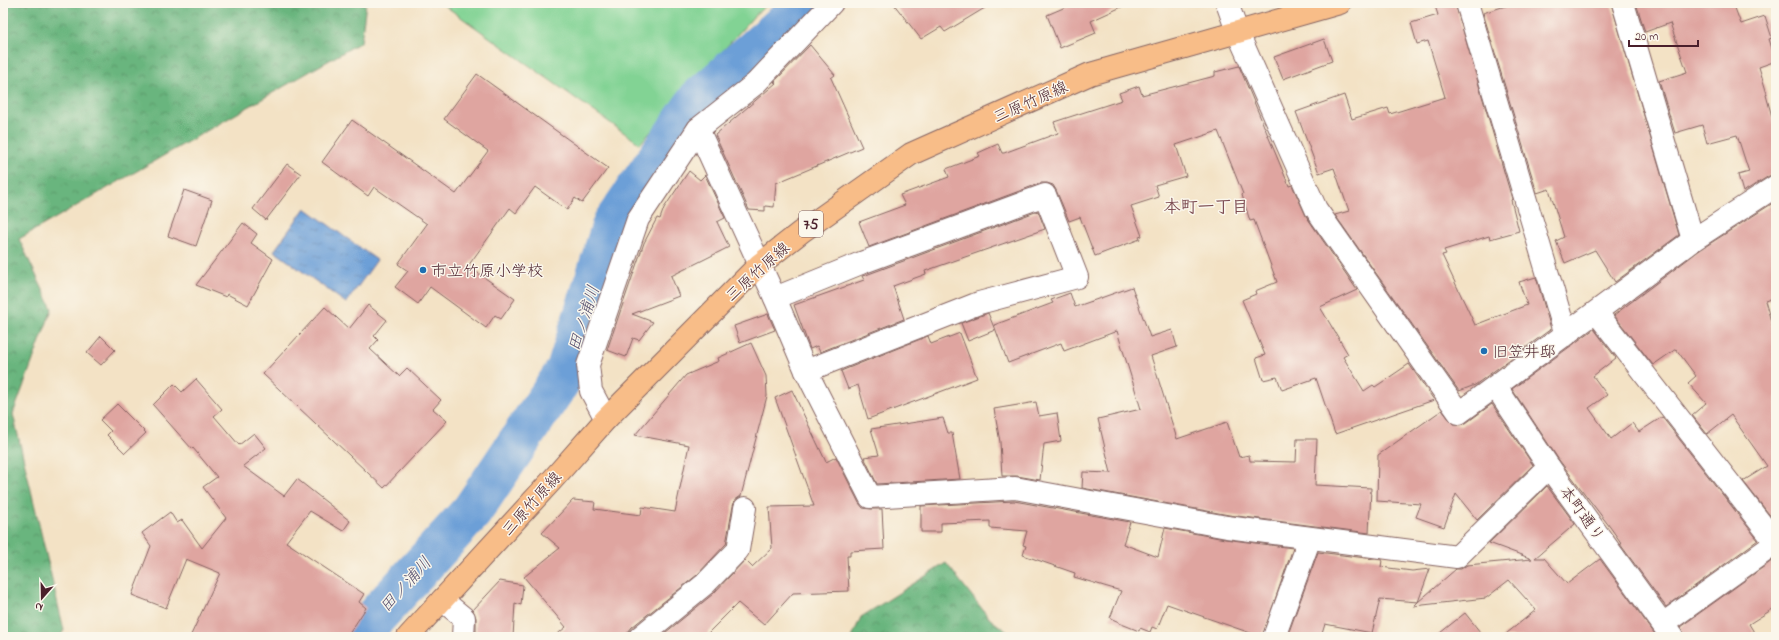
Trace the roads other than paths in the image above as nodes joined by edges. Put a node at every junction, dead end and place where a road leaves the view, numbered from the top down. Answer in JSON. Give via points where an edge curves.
{"nodes":[{"id":1,"x":832,"y":3,"type":"edge"},
{"id":2,"x":1228,"y":3,"type":"edge"},
{"id":3,"x":1340,"y":3,"type":"edge"},
{"id":4,"x":1467,"y":3,"type":"edge"},
{"id":5,"x":1623,"y":3,"type":"edge"},
{"id":6,"x":1237,"y":31,"type":"junction"},
{"id":7,"x":698,"y":129,"type":"junction"},
{"id":8,"x":1776,"y":186,"type":"edge"},
{"id":9,"x":1693,"y":240,"type":"junction"},
{"id":10,"x":759,"y":265,"type":"junction"},
{"id":11,"x":775,"y":298,"type":"junction"},
{"id":12,"x":1597,"y":313,"type":"junction"},
{"id":13,"x":1566,"y":335,"type":"junction"},
{"id":14,"x":806,"y":370,"type":"junction"},
{"id":15,"x":1496,"y":387,"type":"junction"},
{"id":16,"x":606,"y":419,"type":"junction"},
{"id":17,"x":1549,"y":467,"type":"junction"},
{"id":18,"x":745,"y":508,"type":"dead end"},
{"id":19,"x":1310,"y":538,"type":"junction"},
{"id":20,"x":1776,"y":543,"type":"edge"},
{"id":21,"x":442,"y":600,"type":"junction"},
{"id":22,"x":1668,"y":630,"type":"edge"},
{"id":23,"x":408,"y":637,"type":"edge"},
{"id":24,"x":463,"y":637,"type":"edge"},
{"id":25,"x":640,"y":637,"type":"edge"},
{"id":26,"x":1274,"y":637,"type":"edge"}],
"edges":[{"from":1,"to":7,"type":"street","via":[[755,84]]},
{"from":2,"to":6,"type":"street"},
{"from":3,"to":6,"type":"main road","name":"三原竹原線","number":"75"},
{"from":4,"to":13,"type":"street"},
{"from":5,"to":9,"type":"street"},
{"from":6,"to":10,"type":"main road","name":"三原竹原線","number":"75","via":[[1090,74],[911,154]]},
{"from":6,"to":15,"type":"street","via":[[1316,209],[1459,414]]},
{"from":7,"to":10,"type":"street"},
{"from":7,"to":16,"type":"street","via":[[638,220],[588,365],[591,391]]},
{"from":8,"to":9,"type":"street"},
{"from":9,"to":12,"type":"street"},
{"from":10,"to":11,"type":"street"},
{"from":10,"to":16,"type":"main road","name":"三原竹原線","number":"75"},
{"from":11,"to":14,"type":"street"},
{"from":11,"to":14,"type":"street","via":[[861,263],[1045,195],[1077,277],[979,303]]},
{"from":12,"to":13,"type":"street"},
{"from":12,"to":20,"type":"street"},
{"from":13,"to":15,"type":"street"},
{"from":14,"to":19,"type":"street","via":[[870,497],[1015,488],[1227,527]]},
{"from":15,"to":17,"type":"street","name":"本町通り"},
{"from":16,"to":21,"type":"main road","name":"三原竹原線","number":"75"},
{"from":17,"to":19,"type":"street","via":[[1457,557]]},
{"from":17,"to":22,"type":"street","name":"本町通り"},
{"from":18,"to":25,"type":"street","via":[[738,550],[705,584]]},
{"from":19,"to":26,"type":"street"},
{"from":20,"to":22,"type":"street"},
{"from":21,"to":23,"type":"main road","name":"三原竹原線","number":"75"},
{"from":21,"to":24,"type":"street","via":[[464,618]]}]}
